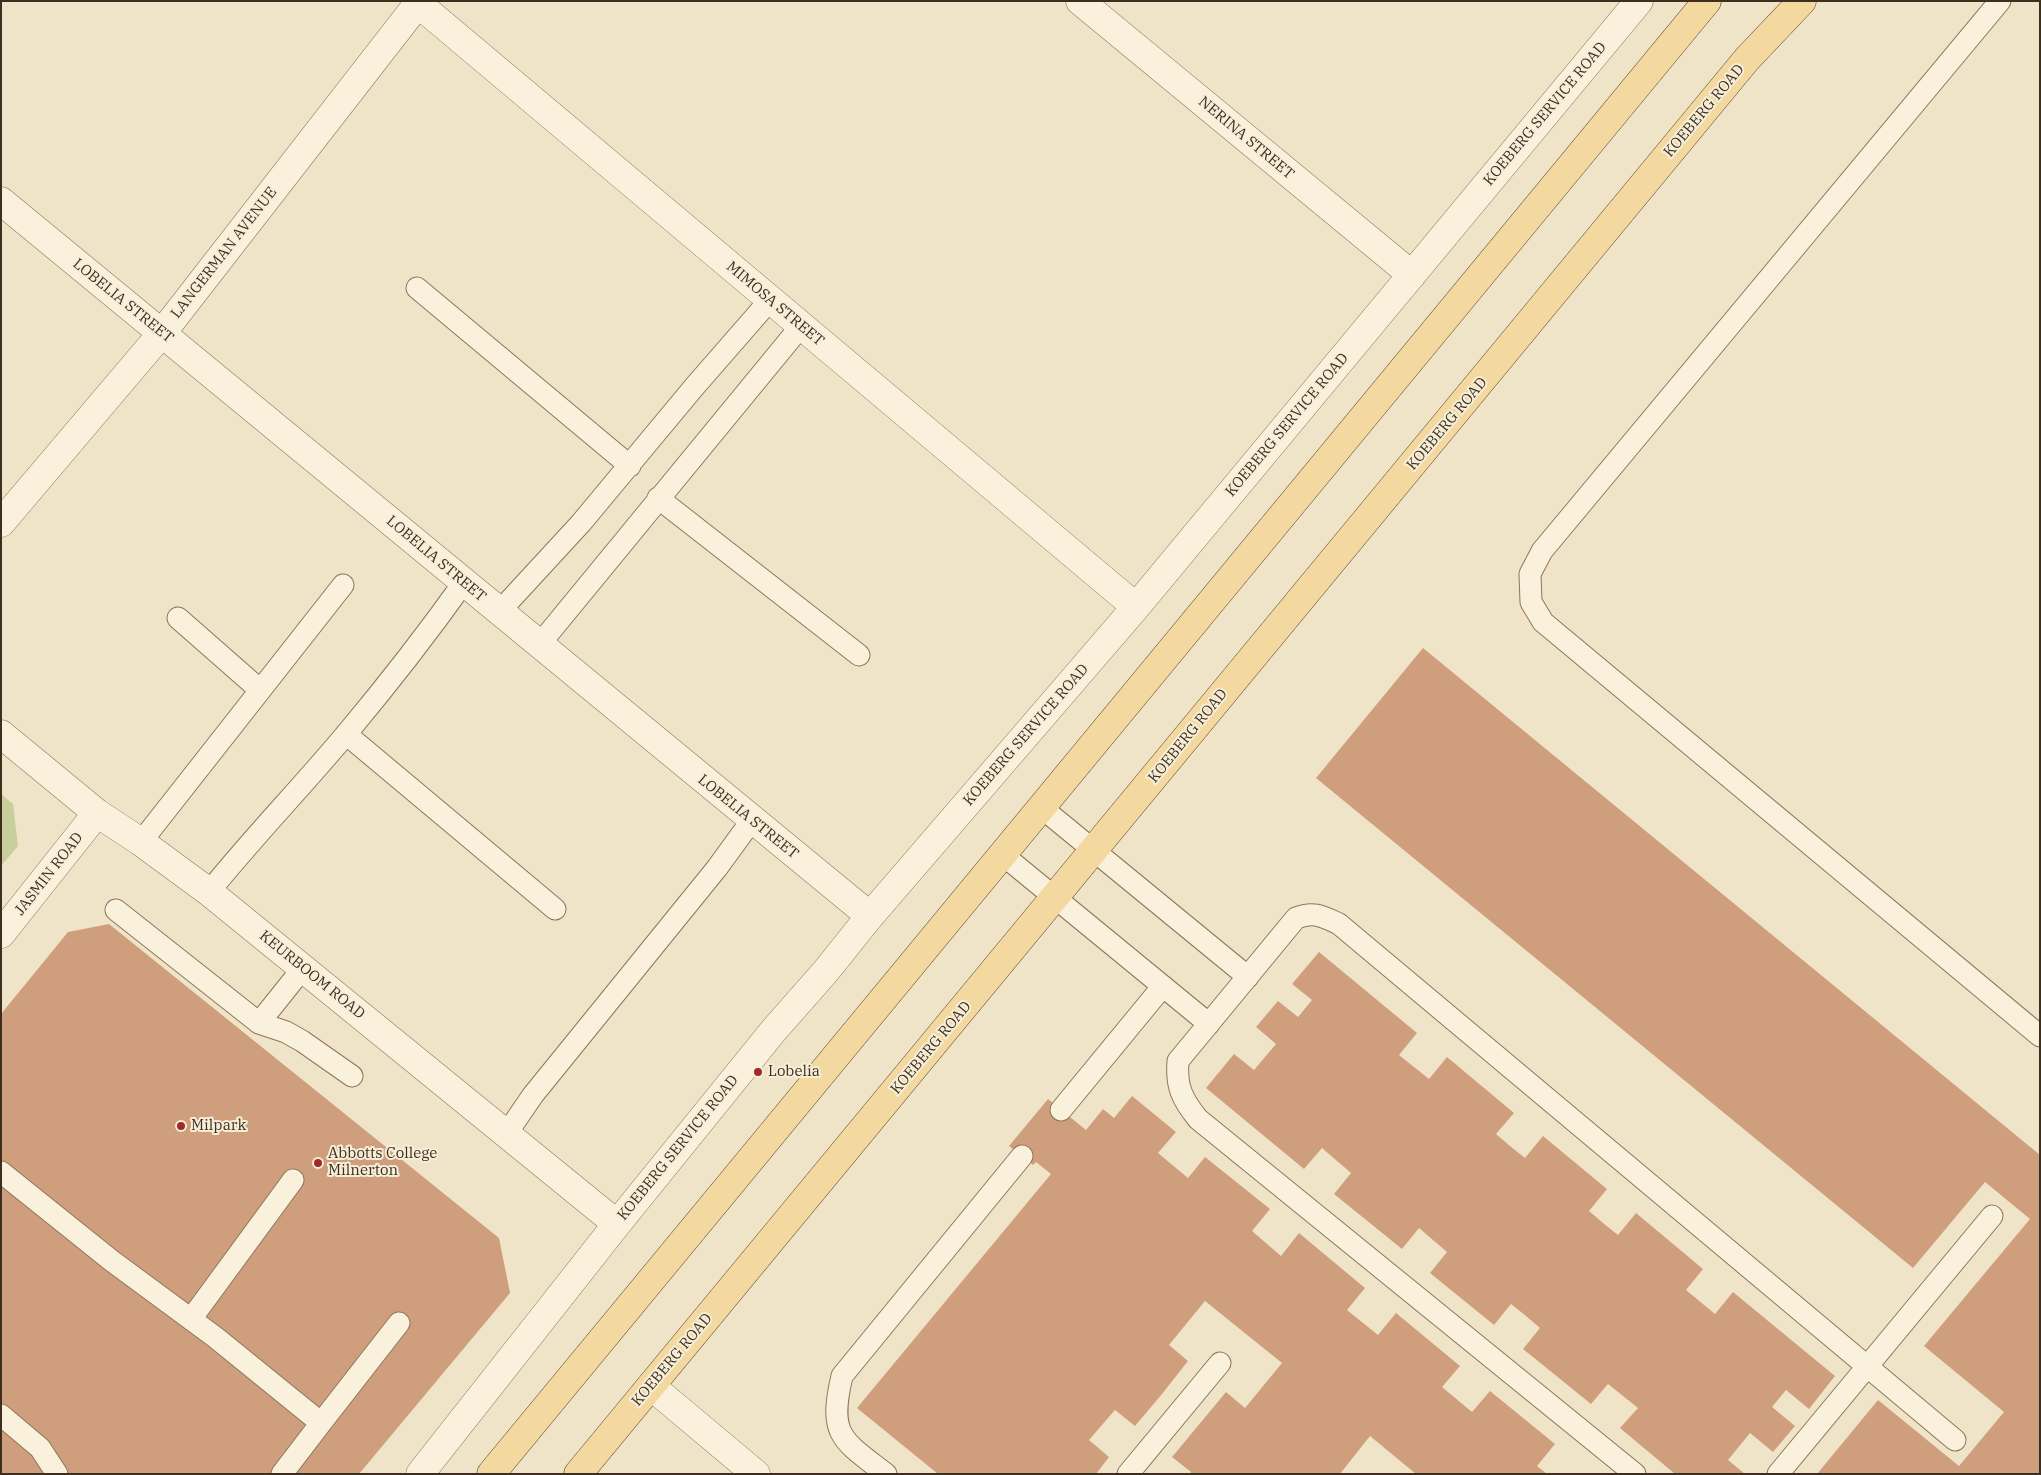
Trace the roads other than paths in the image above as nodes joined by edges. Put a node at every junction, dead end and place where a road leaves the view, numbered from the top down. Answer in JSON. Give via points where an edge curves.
{"nodes":[{"id":1,"x":1080,"y":1,"type":"edge"},
{"id":2,"x":1639,"y":1,"type":"edge"},
{"id":3,"x":1708,"y":1,"type":"edge"},
{"id":4,"x":1802,"y":1,"type":"edge"},
{"id":5,"x":2000,"y":1,"type":"edge"},
{"id":6,"x":418,"y":2,"type":"edge"},
{"id":7,"x":1,"y":201,"type":"edge"},
{"id":8,"x":1412,"y":275,"type":"junction"},
{"id":9,"x":417,"y":288,"type":"dead end"},
{"id":10,"x":770,"y":300,"type":"junction"},
{"id":11,"x":801,"y":326,"type":"junction"},
{"id":12,"x":162,"y":333,"type":"junction"},
{"id":13,"x":630,"y":466,"type":"junction"},
{"id":14,"x":658,"y":498,"type":"junction"},
{"id":15,"x":1,"y":522,"type":"edge"},
{"id":16,"x":464,"y":582,"type":"junction"},
{"id":17,"x":343,"y":585,"type":"dead end"},
{"id":18,"x":1136,"y":607,"type":"junction"},
{"id":19,"x":499,"y":612,"type":"junction"},
{"id":20,"x":178,"y":618,"type":"dead end"},
{"id":21,"x":539,"y":646,"type":"junction"},
{"id":22,"x":859,"y":655,"type":"dead end"},
{"id":23,"x":260,"y":690,"type":"junction"},
{"id":24,"x":1,"y":734,"type":"edge"},
{"id":25,"x":346,"y":734,"type":"junction"},
{"id":26,"x":1042,"y":808,"type":"junction"},
{"id":27,"x":97,"y":813,"type":"junction"},
{"id":28,"x":752,"y":820,"type":"junction"},
{"id":29,"x":141,"y":842,"type":"junction"},
{"id":30,"x":1094,"y":850,"type":"junction"},
{"id":31,"x":1003,"y":855,"type":"junction"},
{"id":32,"x":210,"y":892,"type":"junction"},
{"id":33,"x":1055,"y":898,"type":"junction"},
{"id":34,"x":555,"y":909,"type":"dead end"},
{"id":35,"x":116,"y":910,"type":"dead end"},
{"id":36,"x":870,"y":916,"type":"junction"},
{"id":37,"x":1,"y":934,"type":"edge"},
{"id":38,"x":303,"y":968,"type":"junction"},
{"id":39,"x":1248,"y":977,"type":"junction"},
{"id":40,"x":1163,"y":986,"type":"junction"},
{"id":41,"x":259,"y":1023,"type":"junction"},
{"id":42,"x":1209,"y":1024,"type":"junction"},
{"id":43,"x":2040,"y":1036,"type":"edge"},
{"id":44,"x":352,"y":1076,"type":"dead end"},
{"id":45,"x":1060,"y":1110,"type":"dead end"},
{"id":46,"x":507,"y":1133,"type":"junction"},
{"id":47,"x":1022,"y":1156,"type":"dead end"},
{"id":48,"x":1,"y":1172,"type":"edge"},
{"id":49,"x":293,"y":1180,"type":"dead end"},
{"id":50,"x":1992,"y":1216,"type":"dead end"},
{"id":51,"x":617,"y":1224,"type":"junction"},
{"id":52,"x":191,"y":1319,"type":"junction"},
{"id":53,"x":399,"y":1323,"type":"dead end"},
{"id":54,"x":1220,"y":1363,"type":"dead end"},
{"id":55,"x":1867,"y":1367,"type":"junction"},
{"id":56,"x":651,"y":1386,"type":"junction"},
{"id":57,"x":1,"y":1415,"type":"edge"},
{"id":58,"x":321,"y":1423,"type":"junction"},
{"id":59,"x":1955,"y":1440,"type":"dead end"},
{"id":60,"x":57,"y":1474,"type":"edge"},
{"id":61,"x":282,"y":1474,"type":"edge"},
{"id":62,"x":420,"y":1474,"type":"edge"},
{"id":63,"x":491,"y":1474,"type":"edge"},
{"id":64,"x":578,"y":1474,"type":"edge"},
{"id":65,"x":756,"y":1474,"type":"edge"},
{"id":66,"x":886,"y":1474,"type":"edge"},
{"id":67,"x":1128,"y":1474,"type":"edge"},
{"id":68,"x":1635,"y":1474,"type":"edge"},
{"id":69,"x":1778,"y":1474,"type":"edge"}],
"edges":[{"from":1,"to":8,"type":"street","name":"NERINA STREET"},
{"from":2,"to":8,"type":"street","name":"KOEBERG SERVICE ROAD"},
{"from":3,"to":26,"type":"main road"},
{"from":4,"to":30,"type":"main road","name":"KOEBERG ROAD","via":[[1741,66]]},
{"from":5,"to":43,"type":"lane","via":[[1542,551],[1530,574],[1531,602],[1543,622]]},
{"from":6,"to":10,"type":"street","name":"MIMOSA STREET"},
{"from":6,"to":12,"type":"street","name":"LANGERMAN AVENUE"},
{"from":7,"to":12,"type":"street","name":"LOBELIA STREET"},
{"from":8,"to":18,"type":"street","name":"KOEBERG SERVICE ROAD"},
{"from":9,"to":13,"type":"lane"},
{"from":10,"to":11,"type":"street","name":"MIMOSA STREET"},
{"from":10,"to":13,"type":"lane"},
{"from":11,"to":14,"type":"lane"},
{"from":11,"to":18,"type":"street","name":"MIMOSA STREET"},
{"from":12,"to":15,"type":"street","name":"LANGERMAN AVENUE"},
{"from":12,"to":16,"type":"street","name":"LOBELIA STREET"},
{"from":13,"to":19,"type":"lane"},
{"from":14,"to":21,"type":"lane"},
{"from":14,"to":22,"type":"lane"},
{"from":16,"to":19,"type":"street","name":"LOBELIA STREET"},
{"from":16,"to":25,"type":"lane"},
{"from":17,"to":23,"type":"lane"},
{"from":18,"to":36,"type":"street","name":"KOEBERG SERVICE ROAD"},
{"from":19,"to":21,"type":"street","name":"LOBELIA STREET"},
{"from":20,"to":23,"type":"lane"},
{"from":21,"to":28,"type":"street","name":"LOBELIA STREET"},
{"from":23,"to":29,"type":"lane"},
{"from":24,"to":27,"type":"street","name":"KEURBOOM ROAD"},
{"from":25,"to":32,"type":"lane"},
{"from":25,"to":34,"type":"lane"},
{"from":26,"to":30,"type":"lane"},
{"from":26,"to":31,"type":"main road"},
{"from":27,"to":29,"type":"street","name":"KEURBOOM ROAD"},
{"from":27,"to":37,"type":"street","name":"JASMIN ROAD"},
{"from":28,"to":36,"type":"street","name":"LOBELIA STREET"},
{"from":28,"to":46,"type":"lane","via":[[533,1095]]},
{"from":29,"to":32,"type":"street","name":"KEURBOOM ROAD"},
{"from":30,"to":33,"type":"main road","name":"KOEBERG ROAD"},
{"from":30,"to":39,"type":"lane"},
{"from":31,"to":33,"type":"lane"},
{"from":31,"to":63,"type":"main road"},
{"from":32,"to":38,"type":"street","name":"KEURBOOM ROAD"},
{"from":33,"to":40,"type":"lane"},
{"from":33,"to":56,"type":"main road","name":"KOEBERG ROAD"},
{"from":35,"to":41,"type":"lane"},
{"from":36,"to":51,"type":"street","name":"KOEBERG SERVICE ROAD"},
{"from":38,"to":41,"type":"lane"},
{"from":38,"to":46,"type":"street","name":"KEURBOOM ROAD"},
{"from":39,"to":42,"type":"lane"},
{"from":39,"to":55,"type":"lane","via":[[1296,918],[1307,914],[1321,915],[1339,924]]},
{"from":40,"to":42,"type":"lane"},
{"from":40,"to":45,"type":"lane"},
{"from":41,"to":44,"type":"lane","via":[[302,1041]]},
{"from":42,"to":68,"type":"lane","via":[[1178,1061],[1177,1077],[1183,1099],[1198,1119]]},
{"from":46,"to":51,"type":"street","name":"KEURBOOM ROAD"},
{"from":47,"to":66,"type":"lane","via":[[842,1376],[836,1421],[847,1444]]},
{"from":48,"to":52,"type":"lane"},
{"from":49,"to":52,"type":"lane"},
{"from":50,"to":55,"type":"lane"},
{"from":51,"to":62,"type":"street","name":"KOEBERG SERVICE ROAD"},
{"from":52,"to":58,"type":"lane"},
{"from":53,"to":58,"type":"lane"},
{"from":54,"to":67,"type":"lane"},
{"from":55,"to":59,"type":"lane"},
{"from":55,"to":69,"type":"lane"},
{"from":56,"to":64,"type":"main road","name":"KOEBERG ROAD"},
{"from":56,"to":65,"type":"street"},
{"from":57,"to":60,"type":"lane","via":[[40,1448]]},
{"from":58,"to":61,"type":"lane"}]}
